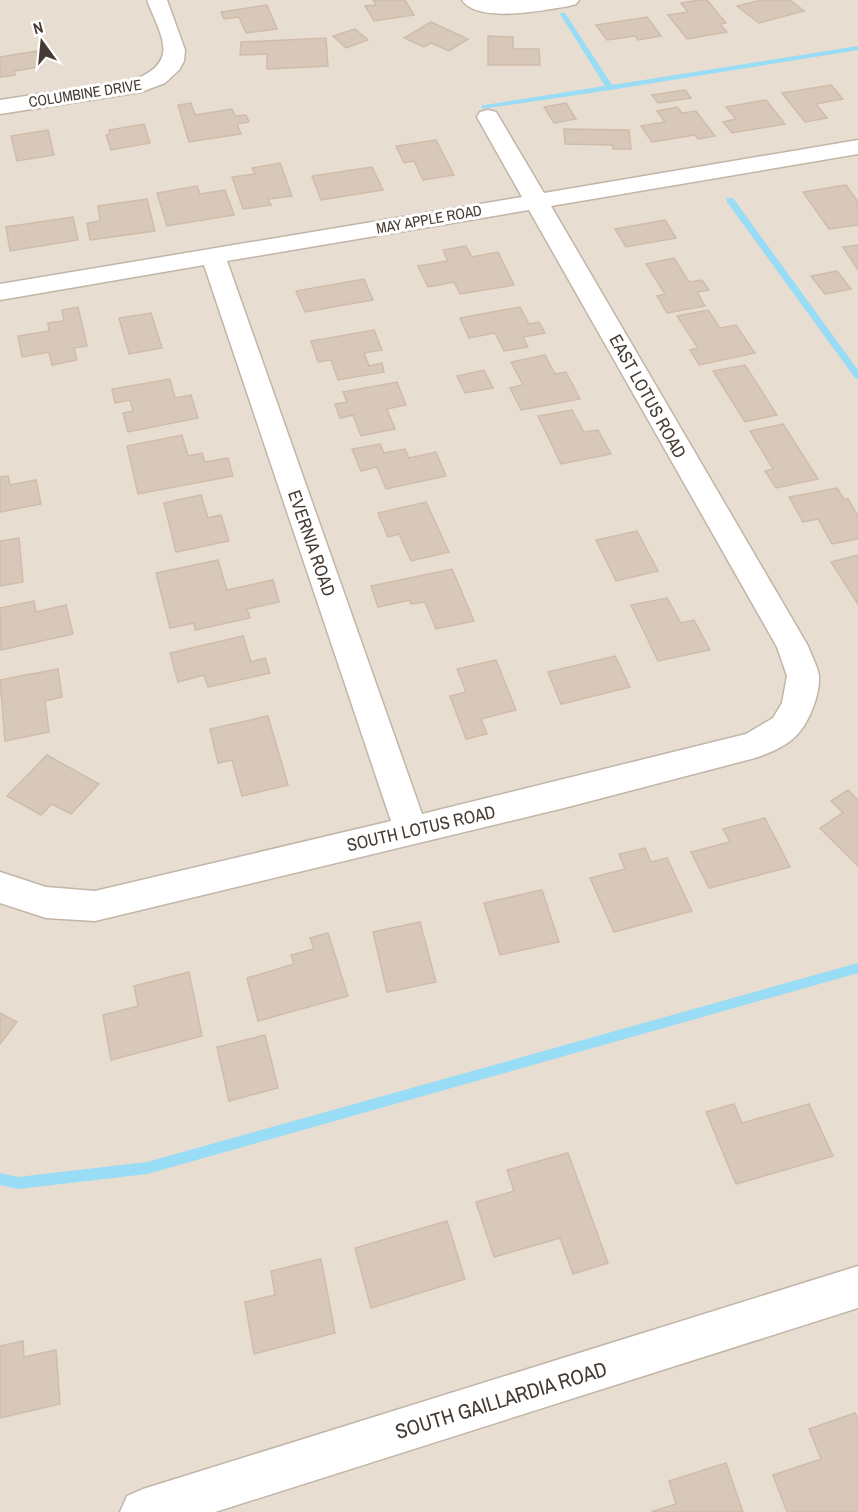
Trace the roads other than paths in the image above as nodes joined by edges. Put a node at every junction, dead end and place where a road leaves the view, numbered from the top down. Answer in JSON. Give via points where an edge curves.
{"nodes":[{"id":1,"x":157,"y":0,"type":"edge"},
{"id":2,"x":569,"y":0,"type":"edge"},
{"id":3,"x":479,"y":3,"type":"edge"},
{"id":4,"x":0,"y":107,"type":"edge"},
{"id":5,"x":488,"y":117,"type":"dead end"},
{"id":6,"x":858,"y":147,"type":"edge"},
{"id":7,"x":538,"y":200,"type":"junction"},
{"id":8,"x":213,"y":256,"type":"junction"},
{"id":9,"x":0,"y":292,"type":"edge"},
{"id":10,"x":803,"y":676,"type":"joint"},
{"id":11,"x":411,"y":830,"type":"junction"},
{"id":12,"x":0,"y":887,"type":"edge"},
{"id":13,"x":858,"y":1287,"type":"edge"},
{"id":14,"x":143,"y":1512,"type":"edge"}],
"edges":[{"from":1,"to":4,"type":"street","name":"COLUMBINE DRIVE","via":[[176,52],[168,72],[156,81]]},
{"from":2,"to":3,"type":"street","via":[[504,9]]},
{"from":5,"to":7,"type":"street","name":"EAST LOTUS ROAD"},
{"from":6,"to":7,"type":"street","name":"MAY APPLE ROAD"},
{"from":7,"to":8,"type":"street","name":"MAY APPLE ROAD"},
{"from":7,"to":10,"type":"street","name":"EAST LOTUS ROAD","via":[[792,646]]},
{"from":8,"to":9,"type":"street","name":"MAY APPLE ROAD"},
{"from":8,"to":11,"type":"street","name":"EVERNIA ROAD"},
{"from":10,"to":11,"type":"street","name":"SOUTH LOTUS ROAD","via":[[798,705],[784,727],[755,745]]},
{"from":11,"to":12,"type":"street","name":"SOUTH LOTUS ROAD","via":[[95,906],[57,907]]},
{"from":13,"to":14,"type":"street","name":"SOUTH GAILLARDIA ROAD"}]}
